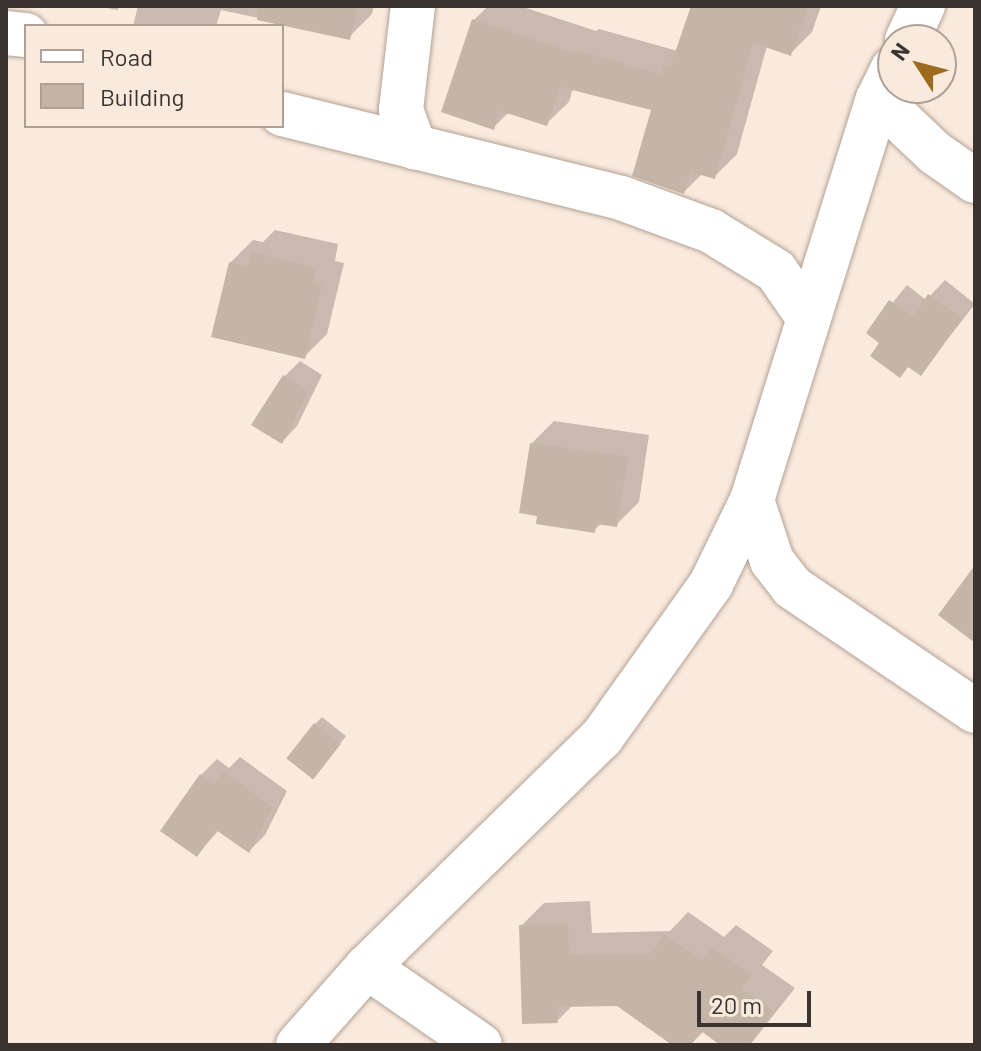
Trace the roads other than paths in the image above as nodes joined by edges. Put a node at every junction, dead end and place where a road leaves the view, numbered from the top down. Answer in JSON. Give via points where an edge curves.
{"nodes":[{"id":1,"x":413,"y":6,"type":"edge"},
{"id":2,"x":879,"y":104,"type":"edge"},
{"id":3,"x":900,"y":104,"type":"edge"},
{"id":4,"x":284,"y":115,"type":"edge"},
{"id":5,"x":415,"y":148,"type":"junction"},
{"id":6,"x":975,"y":181,"type":"edge"},
{"id":7,"x":808,"y":317,"type":"junction"},
{"id":8,"x":752,"y":500,"type":"junction"},
{"id":9,"x":711,"y":584,"type":"junction"},
{"id":10,"x":792,"y":587,"type":"junction"},
{"id":11,"x":975,"y":711,"type":"edge"},
{"id":12,"x":367,"y":967,"type":"junction"},
{"id":13,"x":298,"y":1045,"type":"edge"},
{"id":14,"x":480,"y":1045,"type":"edge"}],
"edges":[{"from":1,"to":5,"type":"street","via":[[401,110]]},
{"from":2,"to":7,"type":"street"},
{"from":3,"to":6,"type":"street","via":[[935,153]]},
{"from":4,"to":5,"type":"street"},
{"from":5,"to":7,"type":"street","via":[[621,198],[711,231],[776,271]]},
{"from":7,"to":8,"type":"street"},
{"from":8,"to":9,"type":"street"},
{"from":8,"to":10,"type":"street","via":[[772,561]]},
{"from":9,"to":10,"type":"street"},
{"from":9,"to":12,"type":"street","via":[[602,737]]},
{"from":10,"to":11,"type":"street"},
{"from":12,"to":13,"type":"street"},
{"from":12,"to":14,"type":"street"}]}
